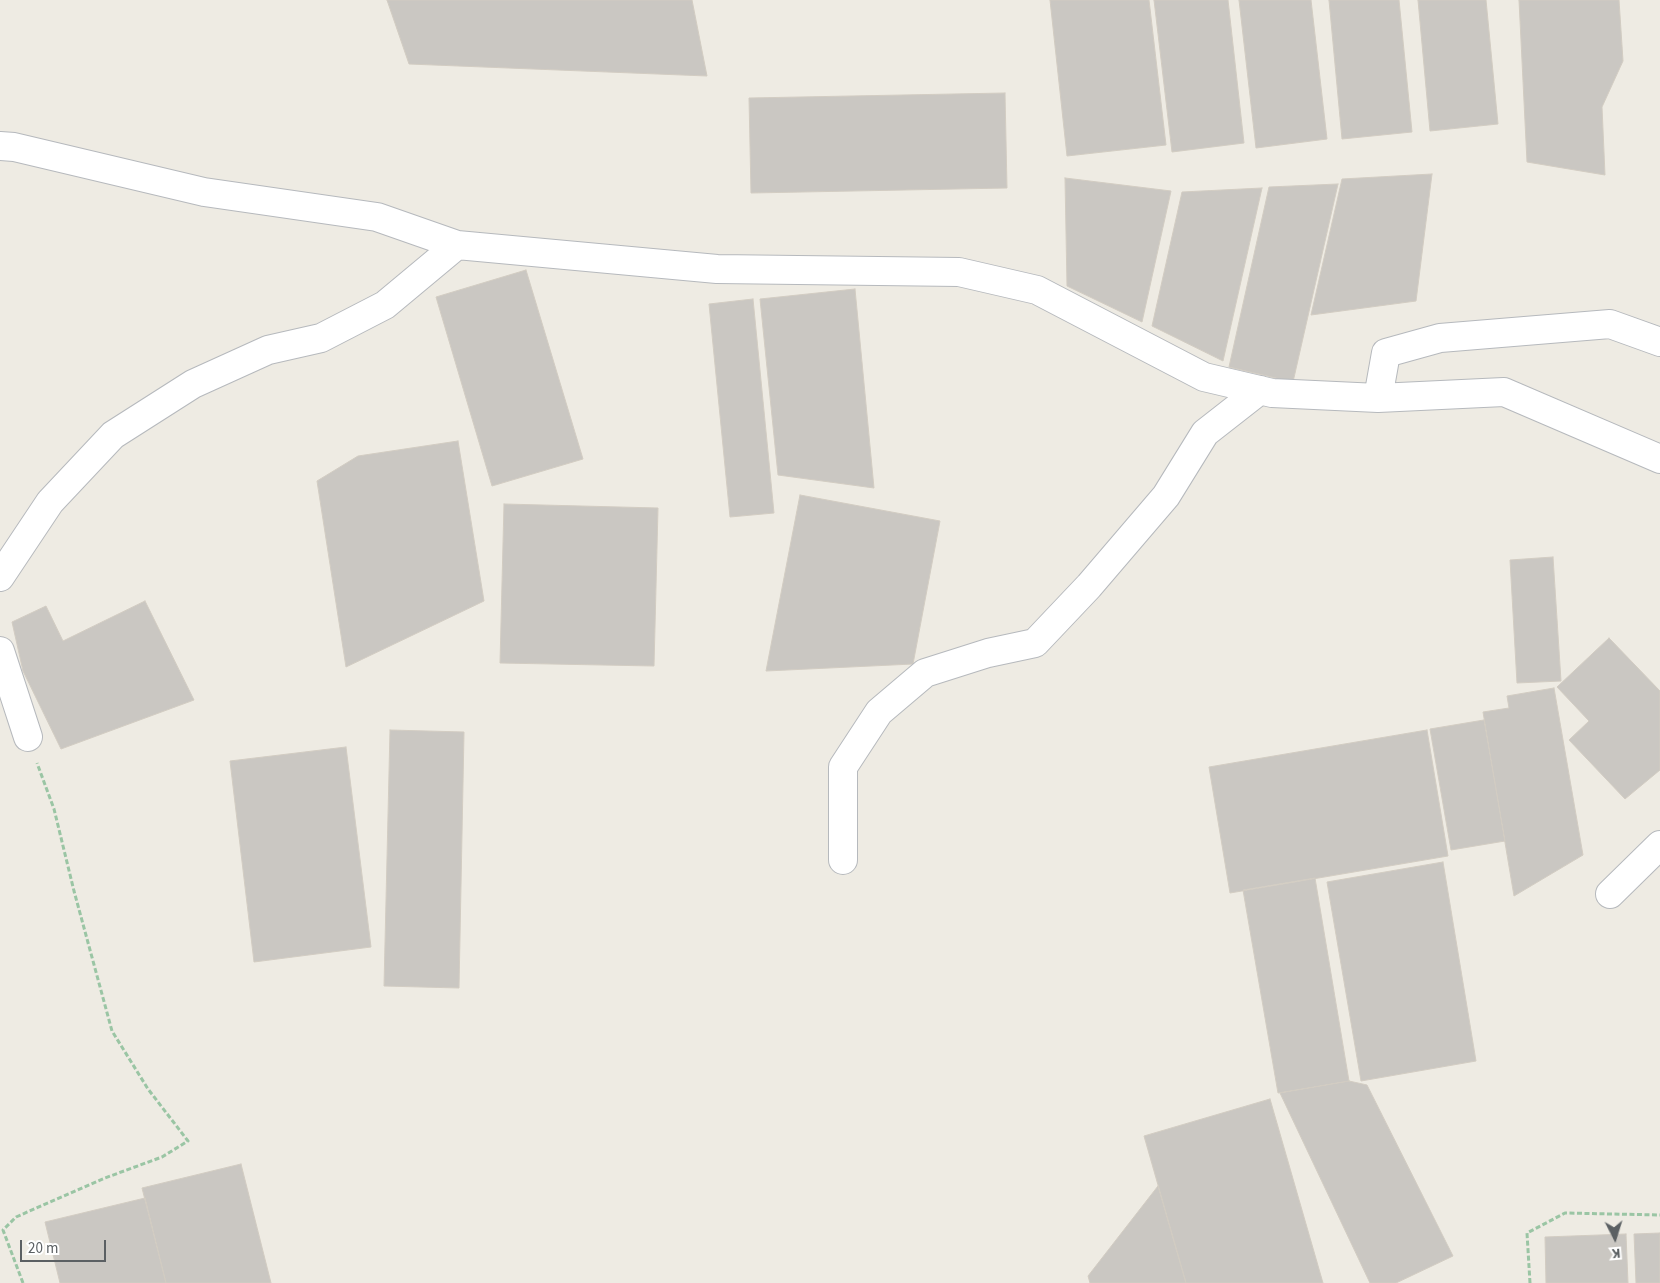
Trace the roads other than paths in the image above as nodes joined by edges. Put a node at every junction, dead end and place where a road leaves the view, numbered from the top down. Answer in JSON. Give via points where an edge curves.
{"nodes":[{"id":1,"x":0,"y":146,"type":"edge"},
{"id":2,"x":457,"y":245,"type":"junction"},
{"id":3,"x":1660,"y":342,"type":"edge"},
{"id":4,"x":1260,"y":390,"type":"junction"},
{"id":5,"x":1378,"y":398,"type":"junction"},
{"id":6,"x":1660,"y":459,"type":"edge"},
{"id":7,"x":0,"y":577,"type":"edge"},
{"id":8,"x":0,"y":651,"type":"edge"},
{"id":9,"x":28,"y":737,"type":"road end"},
{"id":10,"x":1660,"y":845,"type":"edge"},
{"id":11,"x":843,"y":860,"type":"dead end"},
{"id":12,"x":1610,"y":894,"type":"dead end"}],
"edges":[{"from":1,"to":2,"type":"street","via":[[204,192],[377,217]]},
{"from":2,"to":4,"type":"street","via":[[717,269],[958,272],[1037,290],[1204,377]]},
{"from":2,"to":7,"type":"street","via":[[385,305],[321,338],[268,350],[194,384],[113,435],[50,502]]},
{"from":3,"to":5,"type":"street","via":[[1610,324],[1440,338],[1386,353]]},
{"from":4,"to":5,"type":"street"},
{"from":4,"to":11,"type":"street","via":[[1205,433],[1166,496],[1035,643],[988,653],[925,673],[879,712],[843,767]]},
{"from":5,"to":6,"type":"street","via":[[1504,392]]},
{"from":8,"to":9,"type":"street"},
{"from":10,"to":12,"type":"street"}]}
